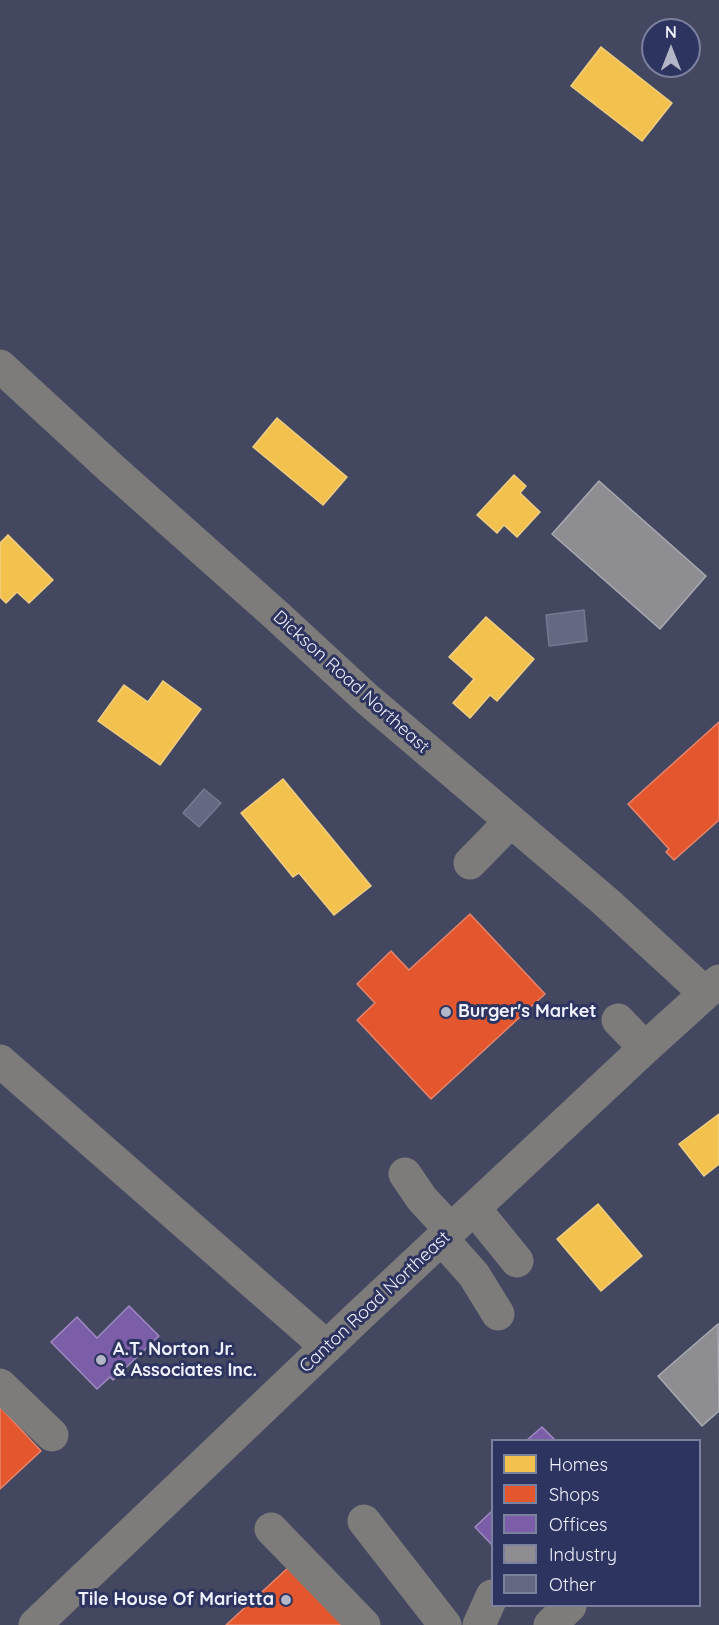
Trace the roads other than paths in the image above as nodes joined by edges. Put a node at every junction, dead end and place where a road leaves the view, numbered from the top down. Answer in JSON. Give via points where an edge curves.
{"nodes":[{"id":1,"x":0,"y":366,"type":"edge"},
{"id":2,"x":512,"y":821,"type":"junction"},
{"id":3,"x":470,"y":863,"type":"dead end"},
{"id":4,"x":713,"y":990,"type":"edge"},
{"id":5,"x":618,"y":1020,"type":"dead end"},
{"id":6,"x":645,"y":1048,"type":"junction"},
{"id":7,"x":0,"y":1061,"type":"edge"},
{"id":8,"x":405,"y":1174,"type":"dead end"},
{"id":9,"x":474,"y":1208,"type":"junction"},
{"id":10,"x":446,"y":1234,"type":"junction"},
{"id":11,"x":517,"y":1261,"type":"dead end"},
{"id":12,"x":498,"y":1314,"type":"dead end"},
{"id":13,"x":327,"y":1347,"type":"junction"},
{"id":14,"x":0,"y":1385,"type":"edge"},
{"id":15,"x":52,"y":1436,"type":"dead end"},
{"id":16,"x":364,"y":1521,"type":"dead end"},
{"id":17,"x":271,"y":1529,"type":"dead end"},
{"id":18,"x":491,"y":1598,"type":"edge"},
{"id":19,"x":568,"y":1607,"type":"edge"},
{"id":20,"x":35,"y":1625,"type":"edge"},
{"id":21,"x":364,"y":1625,"type":"edge"},
{"id":22,"x":445,"y":1625,"type":"edge"},
{"id":23,"x":479,"y":1625,"type":"edge"},
{"id":24,"x":550,"y":1625,"type":"edge"}],
"edges":[{"from":1,"to":2,"type":"street","name":"Dickson Road Northeast","via":[[366,698]]},
{"from":2,"to":3,"type":"street"},
{"from":2,"to":4,"type":"street","name":"Dickson Road Northeast"},
{"from":4,"to":6,"type":"street","name":"Canton Road Northeast"},
{"from":5,"to":6,"type":"street"},
{"from":6,"to":9,"type":"street","name":"Canton Road Northeast"},
{"from":7,"to":13,"type":"street"},
{"from":8,"to":10,"type":"street"},
{"from":9,"to":10,"type":"street","name":"Canton Road Northeast"},
{"from":9,"to":11,"type":"street"},
{"from":10,"to":12,"type":"street"},
{"from":10,"to":13,"type":"street","name":"Canton Road Northeast"},
{"from":13,"to":20,"type":"street","name":"Canton Road Northeast"},
{"from":14,"to":15,"type":"street"},
{"from":16,"to":22,"type":"street"},
{"from":17,"to":21,"type":"street"},
{"from":18,"to":23,"type":"street"},
{"from":19,"to":24,"type":"street"}]}
